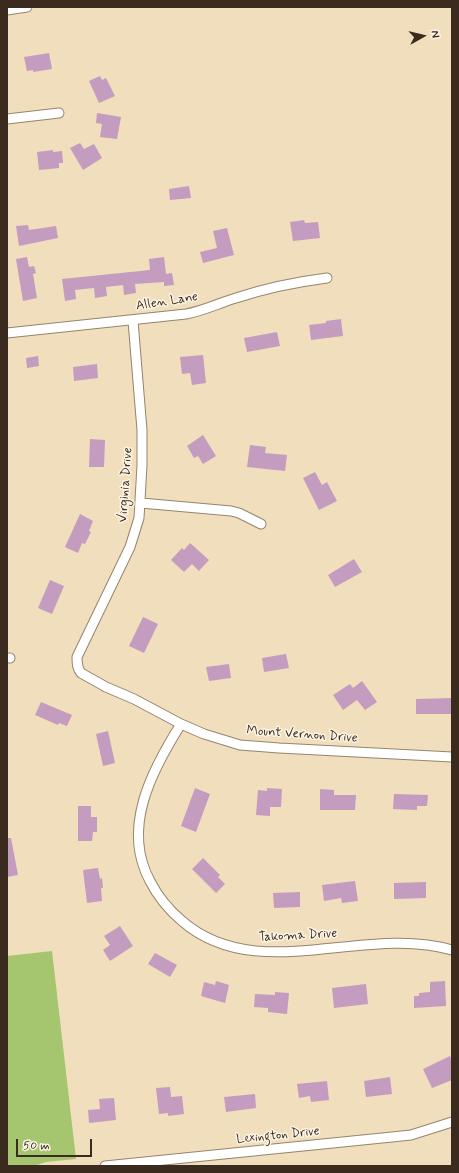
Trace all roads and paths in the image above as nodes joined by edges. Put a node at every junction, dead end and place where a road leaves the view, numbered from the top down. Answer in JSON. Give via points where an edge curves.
{"nodes":[{"id":1,"x":27,"y":7,"type":"edge"},
{"id":2,"x":7,"y":10,"type":"edge"},
{"id":3,"x":59,"y":113,"type":"dead end"},
{"id":4,"x":7,"y":119,"type":"edge"},
{"id":5,"x":327,"y":278,"type":"dead end"},
{"id":6,"x":133,"y":321,"type":"junction"},
{"id":7,"x":7,"y":333,"type":"edge"},
{"id":8,"x":141,"y":503,"type":"junction"},
{"id":9,"x":261,"y":524,"type":"dead end"},
{"id":10,"x":77,"y":663,"type":"joint"},
{"id":11,"x":181,"y":724,"type":"junction"},
{"id":12,"x":452,"y":757,"type":"edge"},
{"id":13,"x":452,"y":950,"type":"edge"},
{"id":14,"x":452,"y":1122,"type":"edge"},
{"id":15,"x":105,"y":1166,"type":"edge"}],
"edges":[{"from":1,"to":2,"type":"street"},
{"from":3,"to":4,"type":"street"},
{"from":5,"to":6,"type":"street","name":"Allen Lane","via":[[265,289],[199,312]]},
{"from":6,"to":7,"type":"street","name":"Allen Lane"},
{"from":6,"to":8,"type":"street","name":"Virginia Drive","via":[[141,405]]},
{"from":8,"to":9,"type":"street","via":[[231,511]]},
{"from":8,"to":10,"type":"street","name":"Virginia Drive","via":[[130,547],[77,657]]},
{"from":10,"to":11,"type":"street","name":"Mount Vernon Drive","via":[[78,670],[87,676]]},
{"from":11,"to":12,"type":"street","name":"Mount Vernon Drive","via":[[221,740],[263,748]]},
{"from":11,"to":13,"type":"street","name":"Takoma Drive","via":[[141,805],[138,840],[141,862],[156,893],[190,928],[220,944],[254,952],[384,943],[428,944]]},
{"from":14,"to":15,"type":"street","name":"Lexington Drive","via":[[411,1135]]}]}
